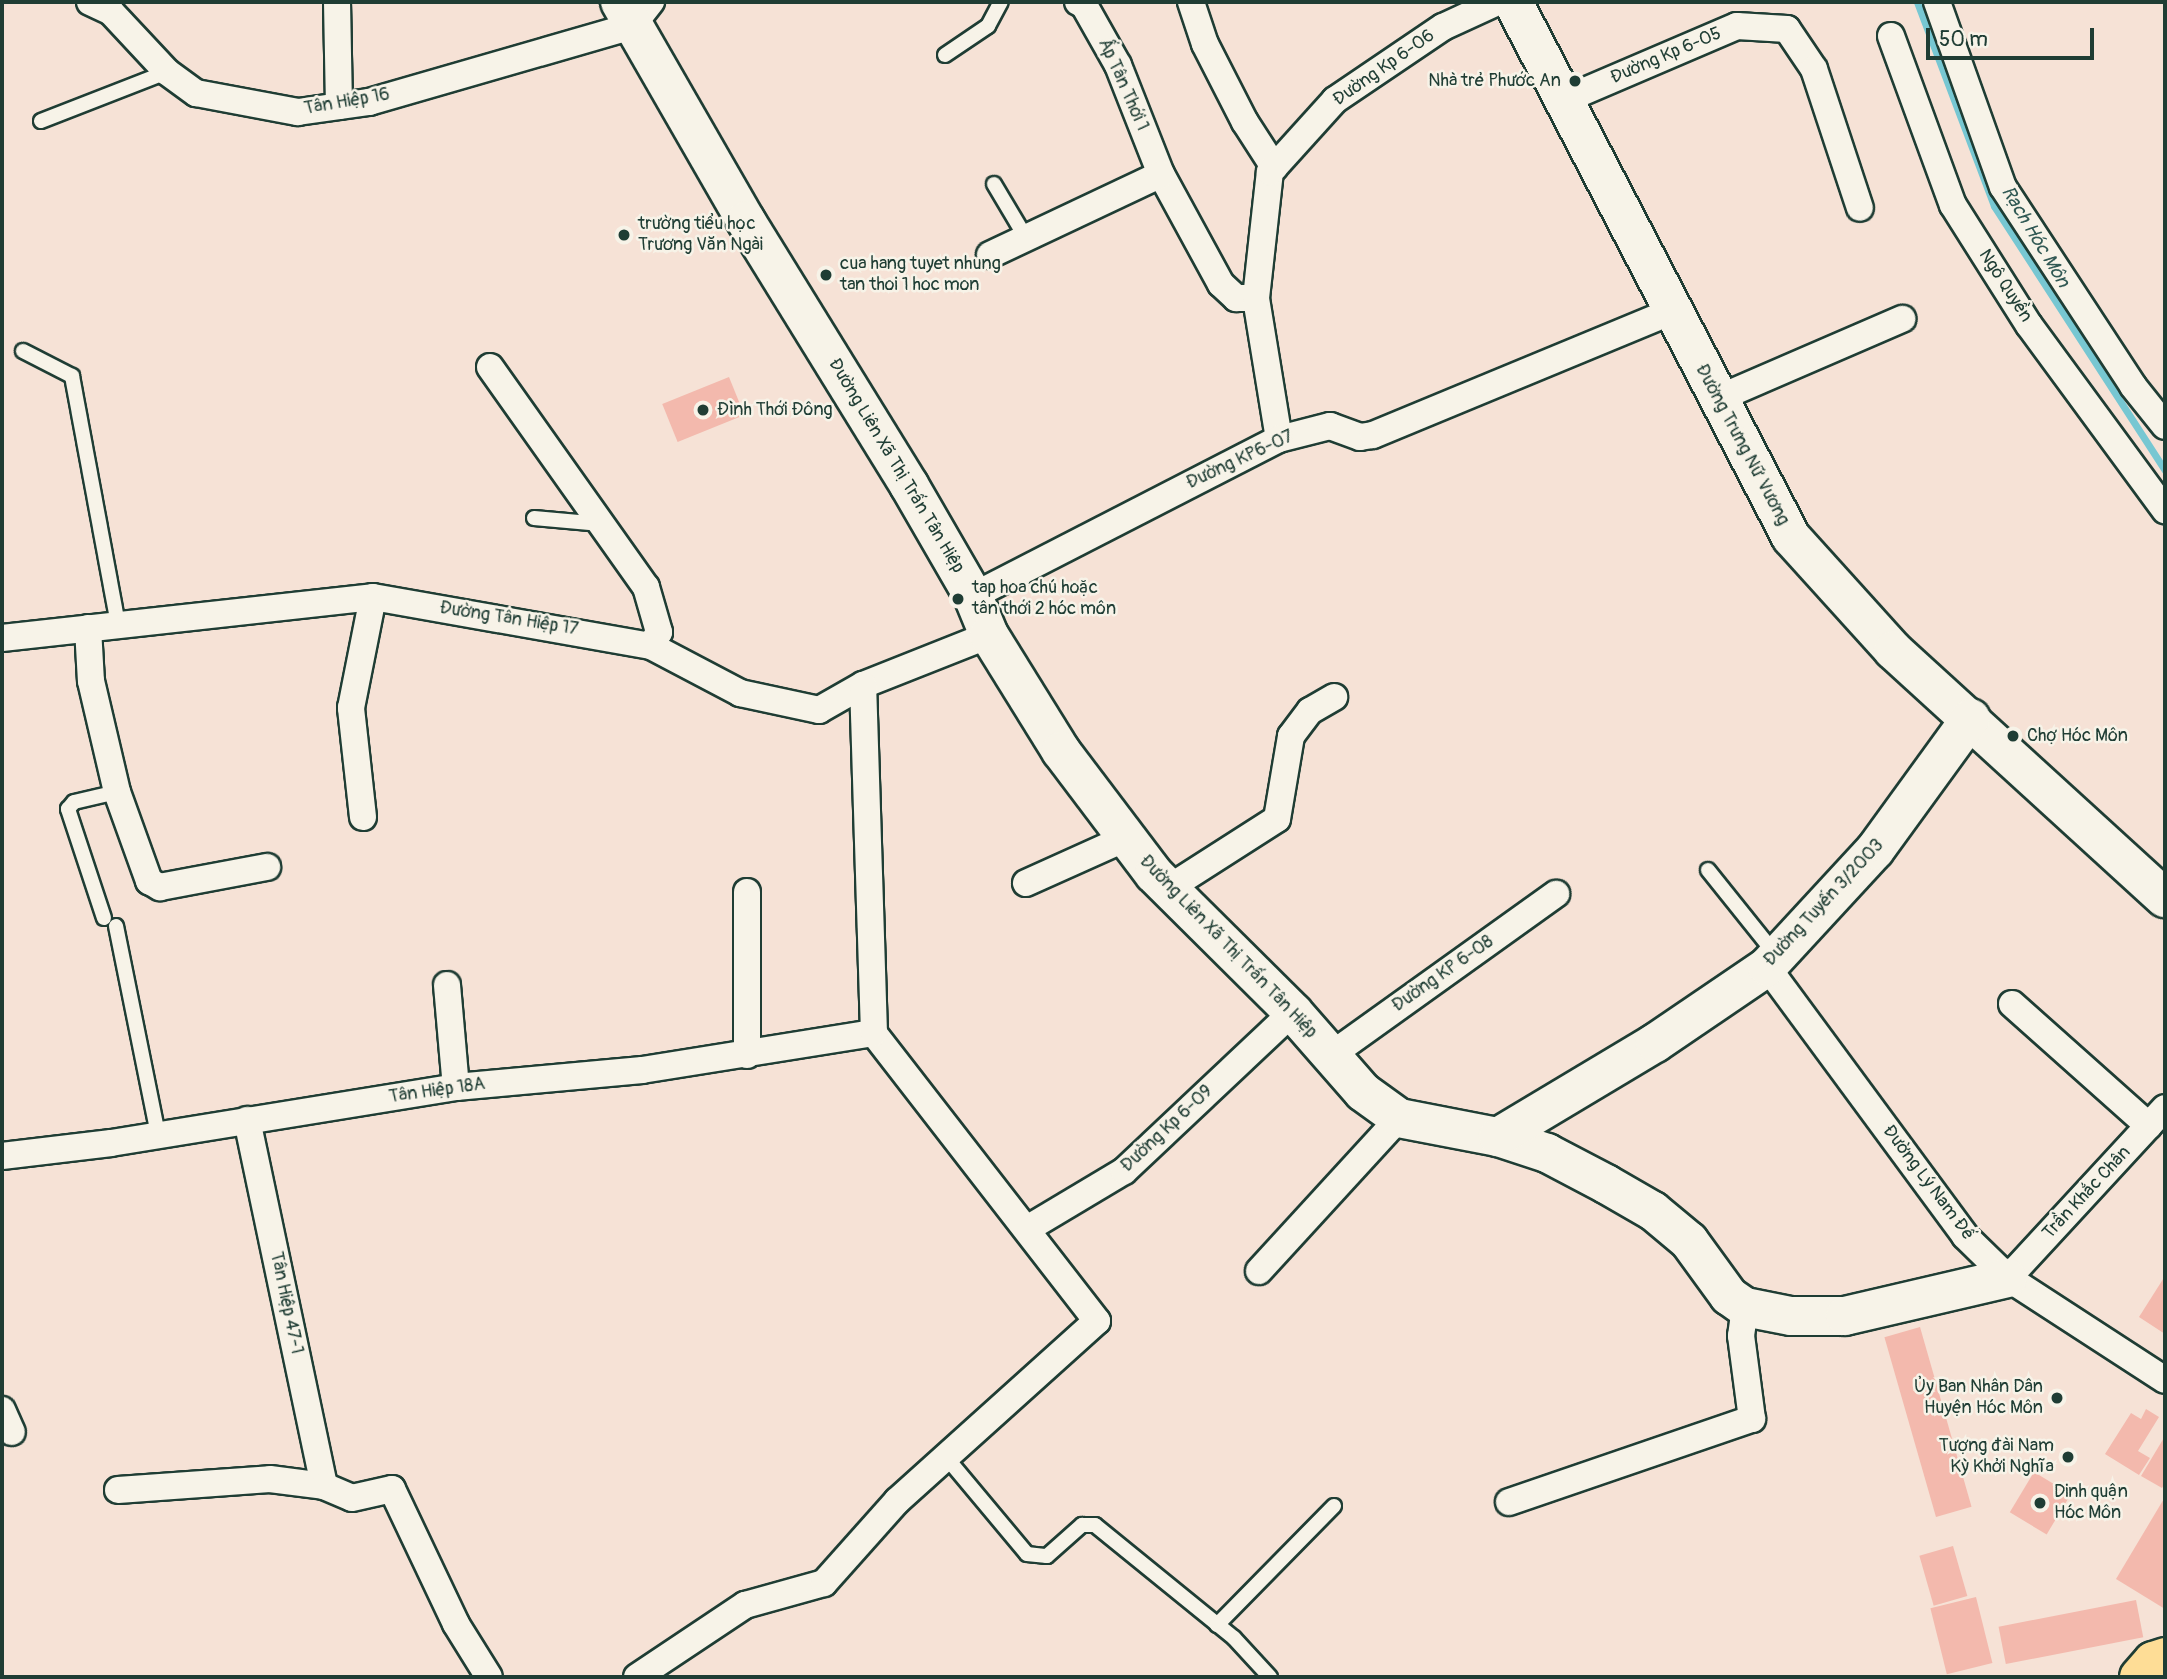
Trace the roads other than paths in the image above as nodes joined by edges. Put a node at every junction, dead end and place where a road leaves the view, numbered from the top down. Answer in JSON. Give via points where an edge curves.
{"nodes":[{"id":1,"x":90,"y":2,"type":"edge"},
{"id":2,"x":337,"y":2,"type":"edge"},
{"id":3,"x":1001,"y":2,"type":"edge"},
{"id":4,"x":1078,"y":2,"type":"edge"},
{"id":5,"x":1191,"y":2,"type":"edge"},
{"id":6,"x":1497,"y":2,"type":"edge"},
{"id":7,"x":1513,"y":2,"type":"edge"},
{"id":8,"x":1937,"y":2,"type":"edge"},
{"id":9,"x":634,"y":10,"type":"edge"},
{"id":10,"x":1891,"y":36,"type":"dead end"},
{"id":11,"x":945,"y":55,"type":"dead end"},
{"id":12,"x":167,"y":72,"type":"junction"},
{"id":13,"x":1564,"y":100,"type":"junction"},
{"id":14,"x":339,"y":106,"type":"junction"},
{"id":15,"x":41,"y":121,"type":"dead end"},
{"id":16,"x":1274,"y":167,"type":"junction"},
{"id":17,"x":1161,"y":174,"type":"junction"},
{"id":18,"x":994,"y":184,"type":"dead end"},
{"id":19,"x":1860,"y":208,"type":"dead end"},
{"id":20,"x":1026,"y":238,"type":"junction"},
{"id":21,"x":990,"y":255,"type":"dead end"},
{"id":22,"x":1256,"y":298,"type":"junction"},
{"id":23,"x":1673,"y":311,"type":"junction"},
{"id":24,"x":1902,"y":318,"type":"dead end"},
{"id":25,"x":23,"y":351,"type":"dead end"},
{"id":26,"x":490,"y":367,"type":"dead end"},
{"id":27,"x":1717,"y":399,"type":"junction"},
{"id":28,"x":2165,"y":426,"type":"edge"},
{"id":29,"x":1279,"y":439,"type":"junction"},
{"id":30,"x":2165,"y":510,"type":"edge"},
{"id":31,"x":534,"y":518,"type":"dead end"},
{"id":32,"x":601,"y":524,"type":"junction"},
{"id":33,"x":973,"y":596,"type":"junction"},
{"id":34,"x":373,"y":597,"type":"junction"},
{"id":35,"x":118,"y":624,"type":"junction"},
{"id":36,"x":88,"y":628,"type":"junction"},
{"id":37,"x":989,"y":635,"type":"junction"},
{"id":38,"x":2,"y":638,"type":"edge"},
{"id":39,"x":651,"y":646,"type":"junction"},
{"id":40,"x":863,"y":685,"type":"junction"},
{"id":41,"x":1334,"y":697,"type":"dead end"},
{"id":42,"x":1971,"y":718,"type":"junction"},
{"id":43,"x":117,"y":792,"type":"junction"},
{"id":44,"x":363,"y":817,"type":"dead end"},
{"id":45,"x":1126,"y":838,"type":"junction"},
{"id":46,"x":267,"y":867,"type":"dead end"},
{"id":47,"x":1708,"y":870,"type":"dead end"},
{"id":48,"x":1026,"y":883,"type":"dead end"},
{"id":49,"x":2156,"y":884,"type":"edge"},
{"id":50,"x":1169,"y":888,"type":"junction"},
{"id":51,"x":747,"y":892,"type":"dead end"},
{"id":52,"x":1556,"y":894,"type":"dead end"},
{"id":53,"x":1772,"y":962,"type":"junction"},
{"id":54,"x":447,"y":985,"type":"dead end"},
{"id":55,"x":2012,"y":1004,"type":"dead end"},
{"id":56,"x":1293,"y":1012,"type":"junction"},
{"id":57,"x":874,"y":1033,"type":"junction"},
{"id":58,"x":747,"y":1055,"type":"junction"},
{"id":59,"x":1331,"y":1055,"type":"junction"},
{"id":60,"x":456,"y":1087,"type":"junction"},
{"id":61,"x":2157,"y":1117,"type":"edge"},
{"id":62,"x":1399,"y":1118,"type":"junction"},
{"id":63,"x":247,"y":1120,"type":"junction"},
{"id":64,"x":158,"y":1135,"type":"junction"},
{"id":65,"x":1498,"y":1137,"type":"junction"},
{"id":66,"x":2,"y":1156,"type":"edge"},
{"id":67,"x":1027,"y":1229,"type":"junction"},
{"id":68,"x":1259,"y":1271,"type":"dead end"},
{"id":69,"x":2008,"y":1278,"type":"junction"},
{"id":70,"x":1745,"y":1307,"type":"junction"},
{"id":71,"x":2165,"y":1380,"type":"edge"},
{"id":72,"x":946,"y":1457,"type":"junction"},
{"id":73,"x":324,"y":1486,"type":"junction"},
{"id":74,"x":118,"y":1490,"type":"dead end"},
{"id":75,"x":1509,"y":1502,"type":"dead end"},
{"id":76,"x":1334,"y":1506,"type":"dead end"},
{"id":77,"x":1217,"y":1625,"type":"junction"},
{"id":78,"x":2165,"y":1657,"type":"edge"},
{"id":79,"x":489,"y":1677,"type":"edge"},
{"id":80,"x":637,"y":1677,"type":"edge"},
{"id":81,"x":1270,"y":1677,"type":"edge"},
{"id":82,"x":2139,"y":1677,"type":"edge"}],
"edges":[{"from":1,"to":12,"type":"street","name":"Tân Hiệp 16","via":[[111,12]]},
{"from":2,"to":14,"type":"street"},
{"from":3,"to":11,"type":"lane","via":[[988,26]]},
{"from":4,"to":17,"type":"street","name":"Ấp Tân Thới 1","via":[[1118,65]]},
{"from":5,"to":16,"type":"street","via":[[1205,44]]},
{"from":6,"to":16,"type":"street","name":"Đường Kp 6-06","via":[[1443,27],[1335,100]]},
{"from":7,"to":13,"type":"street","name":"Đường Trưng Nữ Vương"},
{"from":8,"to":28,"type":"street","via":[[2003,187],[2133,386]]},
{"from":9,"to":14,"type":"street","name":"Tân Hiệp 16","via":[[369,102]]},
{"from":9,"to":33,"type":"street","name":"Đường Liên Xã Thị Trấn Tân Hiệp"},
{"from":10,"to":30,"type":"street","name":"Ngô Quyền","via":[[1953,205],[2029,325]]},
{"from":12,"to":14,"type":"street","name":"Tân Hiệp 16","via":[[196,93],[298,112]]},
{"from":12,"to":15,"type":"lane"},
{"from":13,"to":19,"type":"street","name":"Đường Kp 6-05","via":[[1737,26],[1787,29],[1814,69]]},
{"from":13,"to":23,"type":"street","name":"Đường Trưng Nữ Vương"},
{"from":16,"to":22,"type":"street"},
{"from":17,"to":20,"type":"street"},
{"from":17,"to":22,"type":"street","name":"Ấp Tân Thới 1","via":[[1221,284],[1236,298]]},
{"from":18,"to":20,"type":"lane"},
{"from":20,"to":21,"type":"street"},
{"from":22,"to":29,"type":"street"},
{"from":23,"to":27,"type":"street","name":"Đường Trưng Nữ Vương"},
{"from":23,"to":29,"type":"street","name":"Đường KP6-07","via":[[1373,435],[1360,437],[1330,426]]},
{"from":24,"to":27,"type":"street"},
{"from":25,"to":35,"type":"lane","via":[[72,376]]},
{"from":26,"to":32,"type":"street"},
{"from":27,"to":42,"type":"street","name":"Đường Trưng Nữ Vương","via":[[1791,537],[1885,641]]},
{"from":29,"to":33,"type":"street","name":"Đường KP6-07"},
{"from":31,"to":32,"type":"lane"},
{"from":32,"to":39,"type":"street","via":[[646,587],[659,632]]},
{"from":33,"to":37,"type":"street","name":"Đường Liên Xã Thị Trấn Tân Hiệp"},
{"from":34,"to":35,"type":"street","name":"Đường Tân Hiệp 17"},
{"from":34,"to":39,"type":"street","name":"Đường Tân Hiệp 17"},
{"from":34,"to":44,"type":"street","via":[[351,708]]},
{"from":35,"to":36,"type":"street","name":"Đường Tân Hiệp 17"},
{"from":36,"to":38,"type":"street","name":"Đường Tân Hiệp 17"},
{"from":36,"to":43,"type":"street","via":[[91,681]]},
{"from":37,"to":40,"type":"street","name":"Đường Tân Hiệp 17"},
{"from":37,"to":45,"type":"street","name":"Đường Liên Xã Thị Trấn Tân Hiệp","via":[[1061,751]]},
{"from":39,"to":40,"type":"street","name":"Đường Tân Hiệp 17","via":[[740,693],[819,710]]},
{"from":40,"to":57,"type":"street"},
{"from":41,"to":50,"type":"street","via":[[1310,711],[1291,736],[1277,819]]},
{"from":42,"to":49,"type":"street","name":"Đường Trưng Nữ Vương"},
{"from":42,"to":53,"type":"street","name":"Đường Tuyến 3/2003","via":[[1875,850]]},
{"from":43,"to":46,"type":"street","via":[[142,867],[154,885]]},
{"from":43,"to":64,"type":"lane","via":[[74,802],[68,808],[110,922]]},
{"from":45,"to":48,"type":"street"},
{"from":45,"to":50,"type":"street","name":"Đường Liên Xã Thị Trấn Tân Hiệp"},
{"from":47,"to":53,"type":"lane"},
{"from":50,"to":56,"type":"street","name":"Đường Liên Xã Thị Trấn Tân Hiệp"},
{"from":51,"to":58,"type":"street"},
{"from":52,"to":59,"type":"street","name":"Đường KP 6-08"},
{"from":53,"to":65,"type":"street","name":"Đường Tuyến 3/2003","via":[[1654,1043]]},
{"from":53,"to":69,"type":"street","name":"Đường Lý Nam Đế","via":[[1965,1236]]},
{"from":54,"to":60,"type":"street"},
{"from":55,"to":61,"type":"street"},
{"from":56,"to":59,"type":"street","name":"Đường Liên Xã Thị Trấn Tân Hiệp"},
{"from":56,"to":67,"type":"street","name":"Đường Kp 6-09","via":[[1124,1171]]},
{"from":57,"to":58,"type":"street","name":"Tân Hiệp 18A"},
{"from":57,"to":67,"type":"street"},
{"from":58,"to":60,"type":"street","name":"Tân Hiệp 18A"},
{"from":59,"to":62,"type":"street","name":"Đường Liên Xã Thị Trấn Tân Hiệp","via":[[1363,1092]]},
{"from":60,"to":63,"type":"street","name":"Tân Hiệp 18A"},
{"from":61,"to":69,"type":"street","name":"Trần Khắc Chân"},
{"from":62,"to":65,"type":"street","name":"Đường Liên Xã Thị Trấn Tân Hiệp"},
{"from":62,"to":68,"type":"street"},
{"from":63,"to":64,"type":"street","name":"Tân Hiệp 18A"},
{"from":63,"to":73,"type":"street","name":"Tân Hiệp 47-1"},
{"from":64,"to":66,"type":"street","name":"Tân Hiệp 18A"},
{"from":65,"to":70,"type":"street","name":"Đường Liên Xã Thị Trấn Tân Hiệp","via":[[1548,1153],[1653,1211],[1689,1241],[1729,1296]]},
{"from":67,"to":72,"type":"street","via":[[1097,1321]]},
{"from":69,"to":70,"type":"street","via":[[1845,1316],[1791,1316]]},
{"from":69,"to":71,"type":"street","name":"Đường Lý Nam Đế"},
{"from":70,"to":75,"type":"street","via":[[1741,1336],[1752,1419]]},
{"from":72,"to":77,"type":"lane","via":[[1027,1554],[1047,1556],[1083,1525],[1095,1525]]},
{"from":72,"to":80,"type":"street","via":[[897,1501],[824,1583],[745,1605]]},
{"from":73,"to":74,"type":"street","via":[[270,1479]]},
{"from":73,"to":79,"type":"street","via":[[352,1498],[392,1489],[456,1624]]},
{"from":76,"to":77,"type":"lane"},
{"from":77,"to":81,"type":"lane"},
{"from":78,"to":82,"type":"main road","via":[[2153,1661]]}]}
